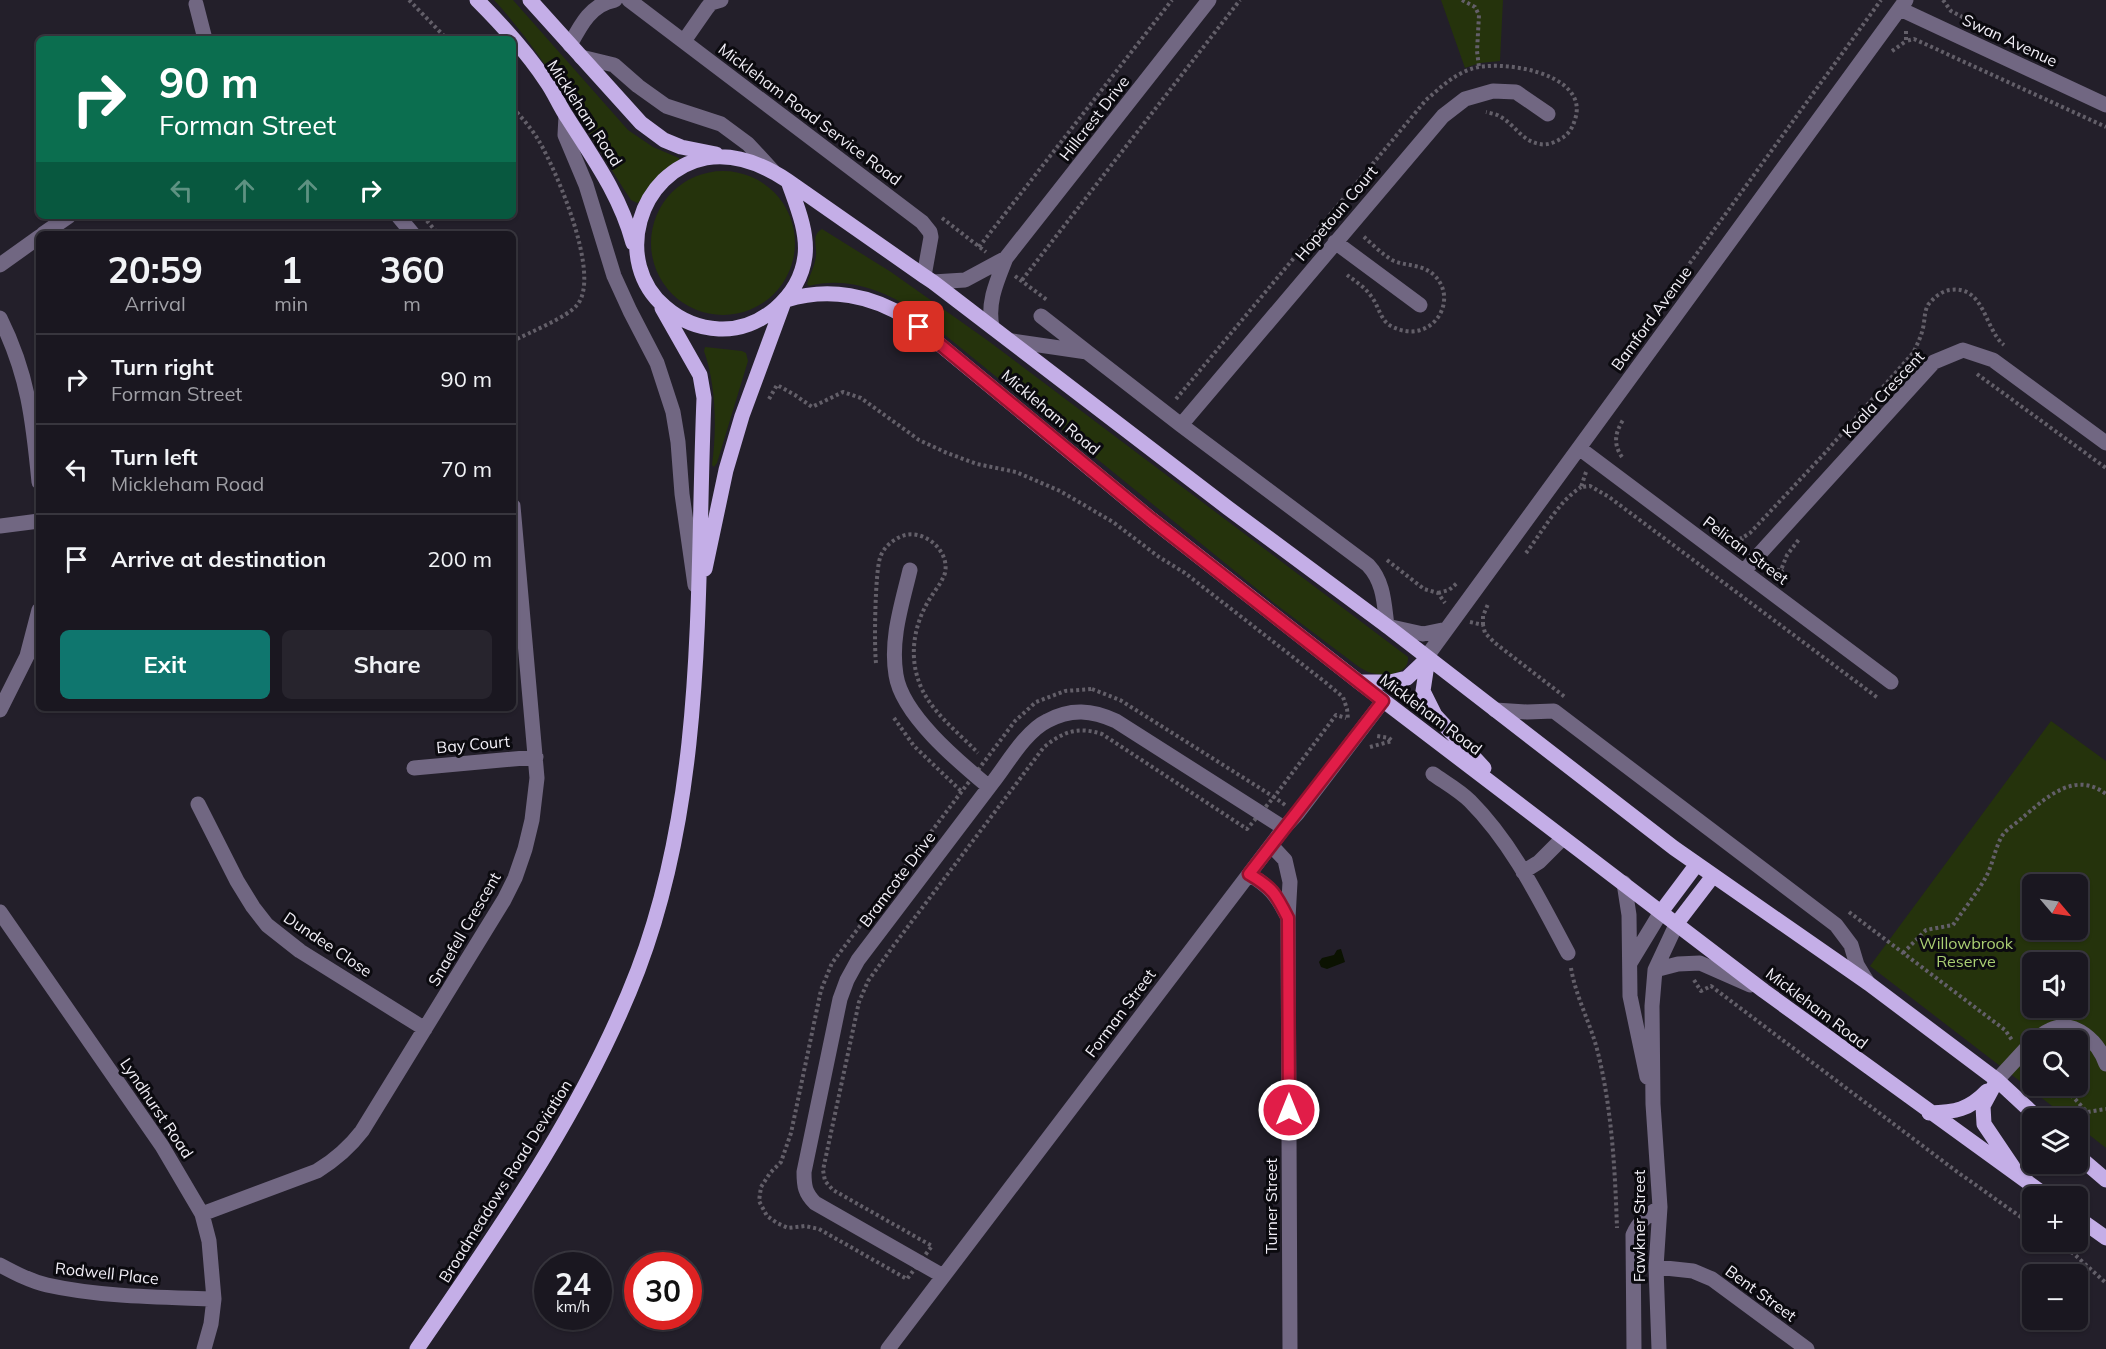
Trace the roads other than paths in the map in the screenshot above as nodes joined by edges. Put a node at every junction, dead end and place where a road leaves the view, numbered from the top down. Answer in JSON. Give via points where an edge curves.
{"nodes":[{"id":1,"x":477,"y":0,"type":"edge"},
{"id":2,"x":615,"y":0,"type":"edge"},
{"id":3,"x":630,"y":0,"type":"edge"},
{"id":4,"x":719,"y":0,"type":"edge"},
{"id":5,"x":1209,"y":0,"type":"edge"},
{"id":6,"x":535,"y":2,"type":"edge"},
{"id":7,"x":196,"y":4,"type":"dead end"},
{"id":8,"x":1903,"y":4,"type":"edge"},
{"id":9,"x":204,"y":36,"type":"edge"},
{"id":10,"x":510,"y":36,"type":"edge"},
{"id":11,"x":684,"y":41,"type":"junction"},
{"id":12,"x":516,"y":43,"type":"edge"},
{"id":13,"x":570,"y":45,"type":"junction"},
{"id":14,"x":581,"y":57,"type":"junction"},
{"id":15,"x":2106,"y":105,"type":"edge"},
{"id":16,"x":1548,"y":114,"type":"dead end"},
{"id":17,"x":566,"y":116,"type":"junction"},
{"id":18,"x":734,"y":158,"type":"junction"},
{"id":19,"x":773,"y":171,"type":"junction"},
{"id":20,"x":788,"y":181,"type":"junction"},
{"id":21,"x":65,"y":219,"type":"edge"},
{"id":22,"x":400,"y":219,"type":"edge"},
{"id":23,"x":48,"y":231,"type":"edge"},
{"id":24,"x":410,"y":231,"type":"edge"},
{"id":25,"x":36,"y":239,"type":"edge"},
{"id":26,"x":1335,"y":242,"type":"junction"},
{"id":27,"x":1006,"y":258,"type":"junction"},
{"id":28,"x":637,"y":260,"type":"junction"},
{"id":29,"x":0,"y":265,"type":"edge"},
{"id":30,"x":929,"y":279,"type":"junction"},
{"id":31,"x":658,"y":301,"type":"junction"},
{"id":32,"x":785,"y":301,"type":"junction"},
{"id":33,"x":1420,"y":305,"type":"dead end"},
{"id":34,"x":1041,"y":316,"type":"dead end"},
{"id":35,"x":0,"y":318,"type":"edge"},
{"id":36,"x":992,"y":327,"type":"junction"},
{"id":37,"x":1012,"y":341,"type":"junction"},
{"id":38,"x":1087,"y":352,"type":"junction"},
{"id":39,"x":1180,"y":425,"type":"junction"},
{"id":40,"x":2106,"y":443,"type":"edge"},
{"id":41,"x":1579,"y":448,"type":"junction"},
{"id":42,"x":36,"y":454,"type":"edge"},
{"id":43,"x":36,"y":521,"type":"edge"},
{"id":44,"x":0,"y":526,"type":"edge"},
{"id":45,"x":516,"y":543,"type":"edge"},
{"id":46,"x":1748,"y":566,"type":"junction"},
{"id":47,"x":910,"y":570,"type":"dead end"},
{"id":48,"x":698,"y":607,"type":"junction"},
{"id":49,"x":36,"y":622,"type":"edge"},
{"id":50,"x":1387,"y":626,"type":"junction"},
{"id":51,"x":1447,"y":629,"type":"junction"},
{"id":52,"x":1428,"y":658,"type":"junction"},
{"id":53,"x":1359,"y":682,"type":"junction"},
{"id":54,"x":1891,"y":682,"type":"dead end"},
{"id":55,"x":1383,"y":701,"type":"junction"},
{"id":56,"x":0,"y":710,"type":"edge"},
{"id":57,"x":1495,"y":710,"type":"junction"},
{"id":58,"x":536,"y":757,"type":"junction"},
{"id":59,"x":414,"y":768,"type":"dead end"},
{"id":60,"x":1433,"y":774,"type":"dead end"},
{"id":61,"x":989,"y":787,"type":"junction"},
{"id":62,"x":1508,"y":795,"type":"junction"},
{"id":63,"x":198,"y":804,"type":"dead end"},
{"id":64,"x":1284,"y":828,"type":"junction"},
{"id":65,"x":1563,"y":838,"type":"junction"},
{"id":66,"x":1271,"y":845,"type":"junction"},
{"id":67,"x":1697,"y":864,"type":"junction"},
{"id":68,"x":1523,"y":872,"type":"junction"},
{"id":69,"x":1249,"y":874,"type":"junction"},
{"id":70,"x":1713,"y":876,"type":"junction"},
{"id":71,"x":1624,"y":883,"type":"junction"},
{"id":72,"x":0,"y":912,"type":"edge"},
{"id":73,"x":1661,"y":912,"type":"junction"},
{"id":74,"x":1288,"y":918,"type":"junction"},
{"id":75,"x":1677,"y":923,"type":"junction"},
{"id":76,"x":1568,"y":953,"type":"road end"},
{"id":77,"x":1629,"y":966,"type":"junction"},
{"id":78,"x":1655,"y":970,"type":"junction"},
{"id":79,"x":1868,"y":983,"type":"junction"},
{"id":80,"x":1764,"y":991,"type":"junction"},
{"id":81,"x":425,"y":1029,"type":"junction"},
{"id":82,"x":2049,"y":1030,"type":"edge"},
{"id":83,"x":2076,"y":1030,"type":"edge"},
{"id":84,"x":2088,"y":1037,"type":"edge"},
{"id":85,"x":2022,"y":1053,"type":"edge"},
{"id":86,"x":2106,"y":1064,"type":"edge"},
{"id":87,"x":1997,"y":1080,"type":"junction"},
{"id":88,"x":1653,"y":1104,"type":"junction"},
{"id":89,"x":2027,"y":1108,"type":"edge"},
{"id":90,"x":1929,"y":1113,"type":"junction"},
{"id":91,"x":2088,"y":1165,"type":"edge"},
{"id":92,"x":2022,"y":1179,"type":"junction"},
{"id":93,"x":2106,"y":1180,"type":"edge"},
{"id":94,"x":2032,"y":1186,"type":"edge"},
{"id":95,"x":1660,"y":1207,"type":"junction"},
{"id":96,"x":202,"y":1214,"type":"junction"},
{"id":97,"x":2088,"y":1225,"type":"edge"},
{"id":98,"x":2106,"y":1238,"type":"edge"},
{"id":99,"x":0,"y":1265,"type":"edge"},
{"id":100,"x":1656,"y":1267,"type":"junction"},
{"id":101,"x":943,"y":1276,"type":"junction"},
{"id":102,"x":214,"y":1299,"type":"junction"},
{"id":103,"x":204,"y":1349,"type":"edge"},
{"id":104,"x":417,"y":1349,"type":"edge"},
{"id":105,"x":888,"y":1349,"type":"edge"},
{"id":106,"x":1290,"y":1349,"type":"edge"},
{"id":107,"x":1634,"y":1349,"type":"edge"},
{"id":108,"x":1659,"y":1349,"type":"edge"},
{"id":109,"x":1807,"y":1349,"type":"edge"}],
"edges":[{"from":1,"to":10,"type":"main road","name":"Mickleham Road"},
{"from":2,"to":13,"type":"street","via":[[600,5],[582,21]]},
{"from":3,"to":11,"type":"street","name":"Mickleham Road Service Road"},
{"from":4,"to":11,"type":"street","via":[[707,8]]},
{"from":5,"to":27,"type":"street","name":"Hillcrest Drive"},
{"from":6,"to":13,"type":"main road","name":"Mickleham Road"},
{"from":7,"to":9,"type":"street"},
{"from":8,"to":15,"type":"street","name":"Swan Avenue"},
{"from":8,"to":41,"type":"street","name":"Bamford Avenue"},
{"from":11,"to":30,"type":"street","name":"Mickleham Road Service Road","via":[[922,222],[931,237]]},
{"from":12,"to":17,"type":"main road","name":"Mickleham Road","via":[[546,81]]},
{"from":13,"to":14,"type":"main road","name":"Mickleham Road"},
{"from":14,"to":18,"type":"main road","name":"Mickleham Road","via":[[641,123],[658,136],[681,147]]},
{"from":14,"to":19,"type":"street","via":[[614,65],[666,106],[721,124],[748,144]]},
{"from":16,"to":26,"type":"street","name":"Hopetoun Court","via":[[1516,92],[1493,91],[1465,99],[1443,116]]},
{"from":17,"to":28,"type":"main road","name":"Mickleham Road","via":[[615,194]]},
{"from":17,"to":48,"type":"street","via":[[565,135],[586,185],[614,276],[657,363],[673,412]]},
{"from":18,"to":19,"type":"main road"},
{"from":18,"to":28,"type":"main road","via":[[706,158],[681,167],[659,184],[641,215],[636,233]]},
{"from":19,"to":20,"type":"main road"},
{"from":20,"to":30,"type":"main road","name":"Mickleham Road"},
{"from":20,"to":32,"type":"main road","via":[[804,234],[805,256],[799,279]]},
{"from":21,"to":23,"type":"street"},
{"from":22,"to":24,"type":"street"},
{"from":25,"to":29,"type":"street"},
{"from":26,"to":33,"type":"street"},
{"from":26,"to":39,"type":"street","name":"Hopetoun Court"},
{"from":27,"to":30,"type":"street","name":"Hillcrest Drive","via":[[965,280]]},
{"from":27,"to":36,"type":"street","name":"Hillcrest Drive","via":[[990,303]]},
{"from":28,"to":31,"type":"main road"},
{"from":30,"to":36,"type":"main road","name":"Mickleham Road"},
{"from":31,"to":32,"type":"main road","via":[[697,326],[720,329],[744,326],[765,317]]},
{"from":31,"to":48,"type":"main road","name":"Broadmeadows Road Deviation","via":[[700,375],[704,398]]},
{"from":32,"to":48,"type":"main road","name":"Broadmeadows Road Deviation","via":[[751,387],[726,470]]},
{"from":32,"to":53,"type":"main road","name":"Mickleham Road","via":[[800,296],[858,296],[878,301],[909,319],[1151,519]]},
{"from":34,"to":38,"type":"street"},
{"from":35,"to":42,"type":"street","via":[[23,373]]},
{"from":36,"to":37,"type":"main road","name":"Mickleham Road"},
{"from":37,"to":38,"type":"street","name":"Mickleham Road"},
{"from":37,"to":50,"type":"main road","name":"Mickleham Road"},
{"from":38,"to":39,"type":"street","name":"Mickleham Road"},
{"from":39,"to":50,"type":"street","name":"Mickleham Road","via":[[1368,565],[1380,583]]},
{"from":40,"to":46,"type":"street","name":"Koala Crescent","via":[[1993,360],[1963,350],[1934,362]]},
{"from":41,"to":46,"type":"street","name":"Pelican Street"},
{"from":41,"to":51,"type":"street","name":"Bamford Avenue"},
{"from":43,"to":44,"type":"street"},
{"from":45,"to":58,"type":"street","name":"Snaefell Crescent"},
{"from":46,"to":54,"type":"street","name":"Pelican Street"},
{"from":47,"to":61,"type":"street","via":[[895,636],[896,677],[918,718]]},
{"from":48,"to":104,"type":"main road","name":"Broadmeadows Road Deviation","via":[[694,693],[681,805],[658,908],[639,968],[588,1083],[560,1133]]},
{"from":49,"to":56,"type":"street","via":[[27,656]]},
{"from":50,"to":51,"type":"street","via":[[1423,634]]},
{"from":50,"to":52,"type":"main road","name":"Mickleham Road"},
{"from":51,"to":52,"type":"street","name":"Bamford Avenue"},
{"from":52,"to":53,"type":"main road","via":[[1407,678]]},
{"from":52,"to":57,"type":"main road","name":"Mickleham Road"},
{"from":52,"to":62,"type":"main road","via":[[1423,691],[1435,715]]},
{"from":53,"to":55,"type":"main road","name":"Mickleham Road"},
{"from":55,"to":62,"type":"main road","name":"Mickleham Road"},
{"from":55,"to":64,"type":"street","name":"Forman Street"},
{"from":57,"to":67,"type":"main road","name":"Mickleham Road"},
{"from":57,"to":79,"type":"street","name":"Mickleham Road","via":[[1554,711],[1836,925],[1851,945]]},
{"from":58,"to":59,"type":"street","name":"Bay Court"},
{"from":58,"to":81,"type":"street","name":"Snaefell Crescent","via":[[534,809],[515,878]]},
{"from":60,"to":68,"type":"street","via":[[1470,801]]},
{"from":61,"to":64,"type":"street","name":"Bramcote Drive","via":[[1044,722],[1079,711],[1099,713]]},
{"from":61,"to":101,"type":"street","name":"Bramcote Drive","via":[[847,980],[804,1172],[804,1188],[815,1203]]},
{"from":62,"to":65,"type":"main road","name":"Mickleham Road"},
{"from":63,"to":81,"type":"street","name":"Dundee Close","via":[[237,881],[267,925],[300,951]]},
{"from":64,"to":66,"type":"street","name":"Forman Street"},
{"from":65,"to":68,"type":"street"},
{"from":65,"to":71,"type":"main road","name":"Mickleham Road"},
{"from":66,"to":69,"type":"street","name":"Forman Street"},
{"from":66,"to":74,"type":"street","name":"Turner Street","via":[[1285,860],[1290,882]]},
{"from":67,"to":70,"type":"main road","name":"Mickleham Road"},
{"from":67,"to":73,"type":"main road"},
{"from":68,"to":76,"type":"street"},
{"from":69,"to":74,"type":"street","name":"Turner Street","via":[[1276,894]]},
{"from":69,"to":101,"type":"street","name":"Forman Street"},
{"from":70,"to":75,"type":"main road"},
{"from":70,"to":79,"type":"main road","name":"Mickleham Road"},
{"from":71,"to":73,"type":"main road","name":"Mickleham Road"},
{"from":71,"to":77,"type":"street","via":[[1629,915]]},
{"from":72,"to":96,"type":"street","name":"Lyndhurst Road","via":[[162,1146]]},
{"from":73,"to":75,"type":"main road","name":"Mickleham Road"},
{"from":73,"to":77,"type":"street","name":"Fawkner Street"},
{"from":74,"to":106,"type":"street","name":"Turner Street"},
{"from":75,"to":78,"type":"street","name":"Fawkner Street"},
{"from":75,"to":80,"type":"main road","name":"Mickleham Road"},
{"from":77,"to":88,"type":"street","name":"Fawkner Street","via":[[1630,996]]},
{"from":78,"to":80,"type":"street","via":[[1700,963]]},
{"from":78,"to":88,"type":"street","name":"Fawkner Street"},
{"from":79,"to":87,"type":"main road","name":"Mickleham Road"},
{"from":80,"to":90,"type":"main road","name":"Mickleham Road"},
{"from":81,"to":96,"type":"street","name":"Snaefell Crescent","via":[[349,1148],[317,1171]]},
{"from":82,"to":83,"type":"street"},
{"from":84,"to":86,"type":"street"},
{"from":85,"to":87,"type":"street"},
{"from":87,"to":89,"type":"main road","name":"Mickleham Road"},
{"from":87,"to":90,"type":"main road","via":[[1976,1102],[1964,1108]]},
{"from":87,"to":92,"type":"main road","via":[[1983,1106],[1984,1124]]},
{"from":88,"to":95,"type":"street","name":"Fawkner Street"},
{"from":90,"to":92,"type":"main road","name":"Mickleham Road"},
{"from":91,"to":93,"type":"main road"},
{"from":92,"to":94,"type":"main road","name":"Mickleham Road"},
{"from":95,"to":100,"type":"street","name":"Fawkner Street"},
{"from":95,"to":107,"type":"street","via":[[1637,1225],[1633,1235]]},
{"from":96,"to":102,"type":"street","name":"Lyndhurst Road","via":[[209,1241]]},
{"from":97,"to":98,"type":"main road"},
{"from":99,"to":102,"type":"street","name":"Rodwell Place","via":[[47,1285],[100,1293]]},
{"from":100,"to":108,"type":"street","name":"Fawkner Street"},
{"from":100,"to":109,"type":"street","name":"Bent Street","via":[[1693,1271],[1712,1279]]},
{"from":101,"to":105,"type":"street","name":"Forman Street"},
{"from":102,"to":103,"type":"street","name":"Lyndhurst Road"}]}
